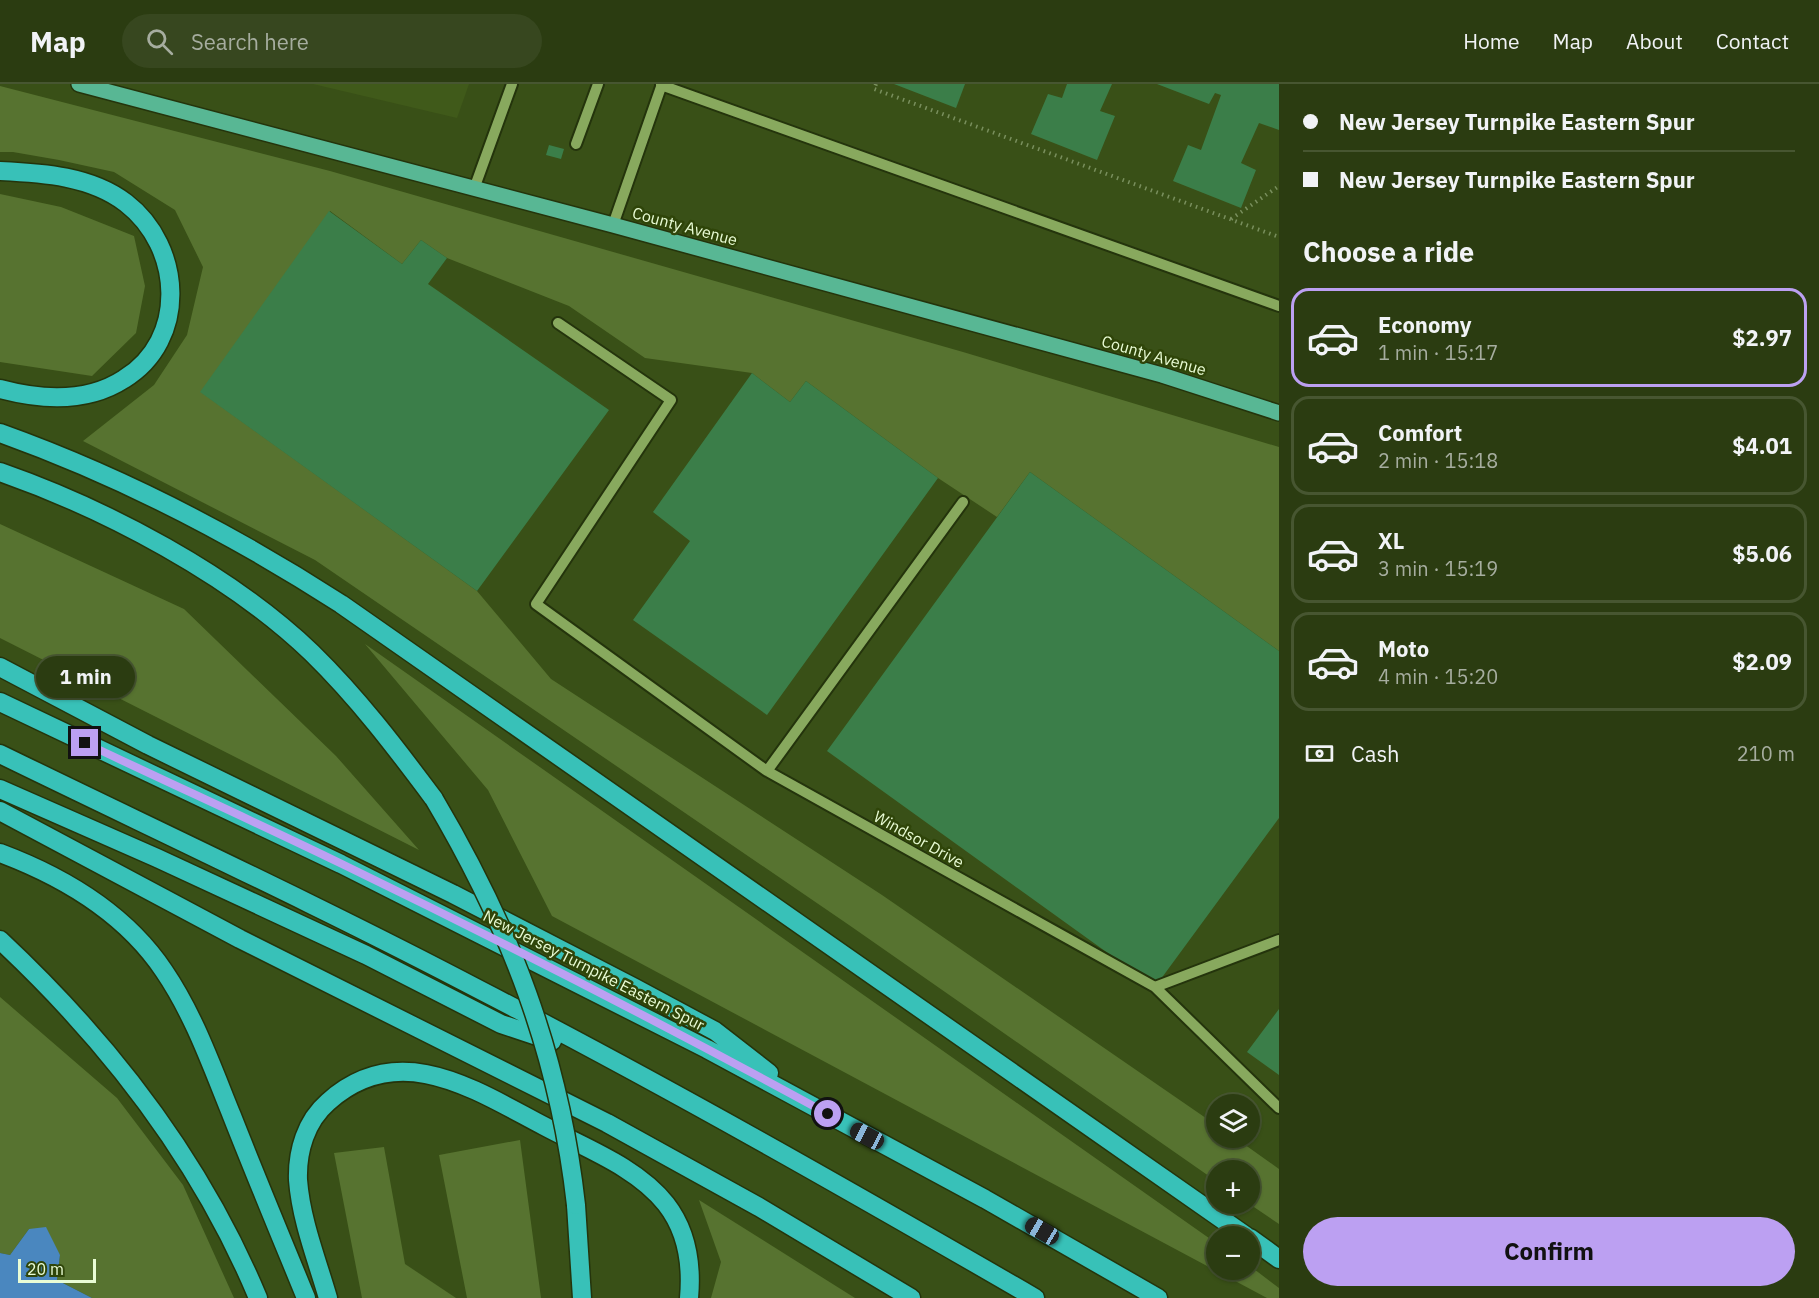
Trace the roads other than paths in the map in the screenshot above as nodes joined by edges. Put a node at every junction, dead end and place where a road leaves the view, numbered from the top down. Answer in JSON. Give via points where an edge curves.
{"nodes":[{"id":1,"x":79,"y":84,"type":"edge"},
{"id":2,"x":512,"y":84,"type":"edge"},
{"id":3,"x":598,"y":84,"type":"edge"},
{"id":4,"x":662,"y":85,"type":"edge"},
{"id":5,"x":576,"y":144,"type":"dead end"},
{"id":6,"x":0,"y":171,"type":"edge"},
{"id":7,"x":474,"y":189,"type":"junction"},
{"id":8,"x":613,"y":225,"type":"junction"},
{"id":9,"x":1279,"y":306,"type":"edge"},
{"id":10,"x":558,"y":323,"type":"dead end"},
{"id":11,"x":0,"y":389,"type":"edge"},
{"id":12,"x":1279,"y":413,"type":"edge"},
{"id":13,"x":0,"y":433,"type":"edge"},
{"id":14,"x":0,"y":472,"type":"edge"},
{"id":15,"x":963,"y":502,"type":"dead end"},
{"id":16,"x":0,"y":667,"type":"edge"},
{"id":17,"x":0,"y":702,"type":"edge"},
{"id":18,"x":0,"y":754,"type":"edge"},
{"id":19,"x":767,"y":771,"type":"junction"},
{"id":20,"x":0,"y":789,"type":"edge"},
{"id":21,"x":0,"y":811,"type":"edge"},
{"id":22,"x":0,"y":853,"type":"edge"},
{"id":23,"x":0,"y":940,"type":"edge"},
{"id":24,"x":1279,"y":940,"type":"edge"},
{"id":25,"x":1155,"y":987,"type":"junction"},
{"id":26,"x":617,"y":1063,"type":"junction"},
{"id":27,"x":808,"y":1103,"type":"junction"},
{"id":28,"x":1279,"y":1108,"type":"edge"},
{"id":29,"x":1232,"y":1226,"type":"edge"},
{"id":30,"x":1260,"y":1246,"type":"edge"},
{"id":31,"x":1279,"y":1259,"type":"edge"},
{"id":32,"x":258,"y":1298,"type":"edge"},
{"id":33,"x":306,"y":1298,"type":"edge"},
{"id":34,"x":328,"y":1298,"type":"edge"},
{"id":35,"x":582,"y":1298,"type":"edge"},
{"id":36,"x":689,"y":1298,"type":"edge"},
{"id":37,"x":911,"y":1298,"type":"edge"},
{"id":38,"x":1035,"y":1298,"type":"edge"},
{"id":39,"x":1158,"y":1298,"type":"edge"}],
"edges":[{"from":1,"to":7,"type":"main road","name":"County Avenue"},
{"from":2,"to":7,"type":"street"},
{"from":3,"to":5,"type":"street"},
{"from":4,"to":8,"type":"street"},
{"from":4,"to":9,"type":"street"},
{"from":6,"to":11,"type":"highway","via":[[86,182],[125,202],[155,233],[170,274],[168,315],[162,334],[139,369],[123,380],[72,397],[40,397]]},
{"from":7,"to":8,"type":"main road","name":"County Avenue"},
{"from":8,"to":12,"type":"main road","name":"County Avenue","via":[[1162,375]]},
{"from":10,"to":19,"type":"street","name":"Windsor Drive","via":[[671,400],[536,604]]},
{"from":13,"to":29,"type":"highway","via":[[151,497],[325,594]]},
{"from":14,"to":35,"type":"highway","bridge":true,"via":[[90,509],[170,549],[278,624],[311,652],[371,717],[434,800],[482,885],[522,978],[547,1053],[566,1129]]},
{"from":15,"to":19,"type":"street"},
{"from":16,"to":27,"type":"highway","via":[[246,794],[453,894],[715,1031]]},
{"from":17,"to":27,"type":"highway","name":"New Jersey Turnpike Eastern Spur","via":[[391,889]]},
{"from":18,"to":26,"type":"highway","via":[[413,956]]},
{"from":19,"to":25,"type":"street","name":"Windsor Drive"},
{"from":20,"to":26,"type":"highway","via":[[366,955],[501,1024]]},
{"from":21,"to":37,"type":"highway","via":[[240,939],[607,1124],[759,1207]]},
{"from":22,"to":33,"type":"highway","via":[[57,877],[96,902],[132,933],[164,970],[200,1037]]},
{"from":23,"to":32,"type":"highway","via":[[69,1008],[146,1101],[217,1213]]},
{"from":24,"to":25,"type":"street"},
{"from":25,"to":28,"type":"street","name":"Windsor Drive"},
{"from":26,"to":38,"type":"highway"},
{"from":27,"to":39,"type":"highway","name":"New Jersey Turnpike Eastern Spur"},
{"from":30,"to":31,"type":"highway"},
{"from":34,"to":36,"type":"highway","via":[[301,1198],[298,1169],[302,1142],[316,1114],[341,1091],[370,1077],[397,1072],[459,1082],[639,1179],[665,1202],[680,1227],[689,1258]]}]}
